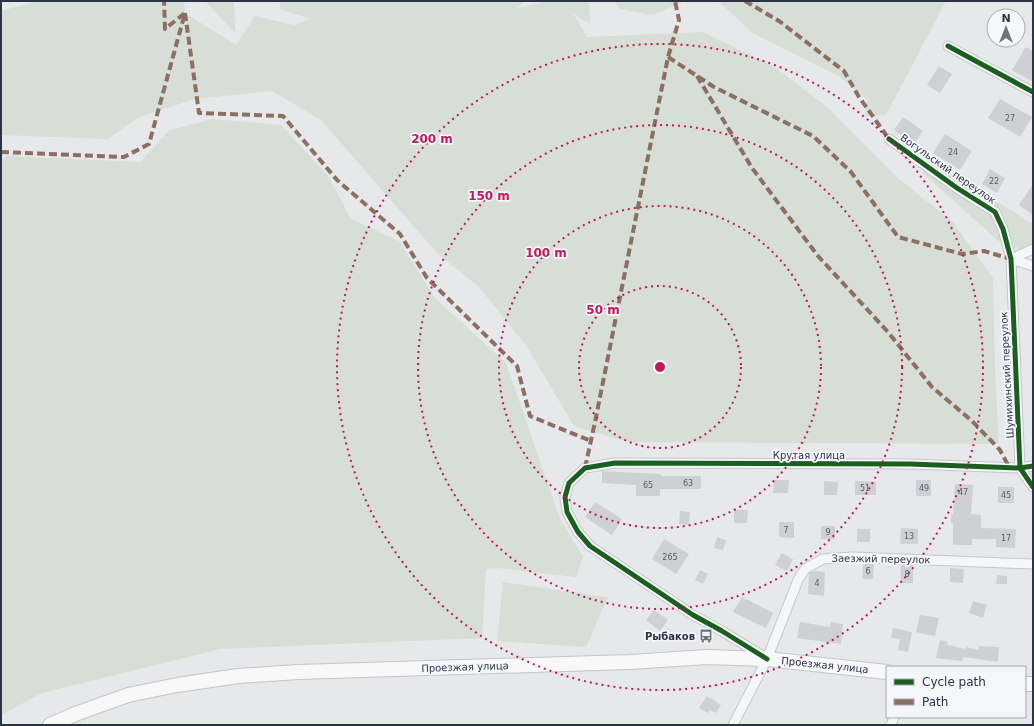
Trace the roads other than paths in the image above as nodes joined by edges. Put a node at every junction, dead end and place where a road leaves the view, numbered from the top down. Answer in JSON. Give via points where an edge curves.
{"nodes":[{"id":1,"x":948,"y":46,"type":"dead end"},
{"id":2,"x":1033,"y":92,"type":"edge"},
{"id":3,"x":889,"y":139,"type":"dead end"},
{"id":4,"x":1033,"y":249,"type":"edge"},
{"id":5,"x":1011,"y":259,"type":"junction"},
{"id":6,"x":1033,"y":266,"type":"edge"},
{"id":7,"x":1033,"y":466,"type":"edge"},
{"id":8,"x":1020,"y":468,"type":"junction"},
{"id":9,"x":1033,"y":487,"type":"edge"},
{"id":10,"x":1033,"y":564,"type":"edge"},
{"id":11,"x":767,"y":659,"type":"junction"},
{"id":12,"x":886,"y":672,"type":"edge"},
{"id":13,"x":50,"y":725,"type":"edge"},
{"id":14,"x":732,"y":725,"type":"edge"}],
"edges":[{"from":1,"to":2,"type":"street"},
{"from":3,"to":5,"type":"street","name":"Вогульский переулок","via":[[995,212],[1003,229]]},
{"from":4,"to":5,"type":"street"},
{"from":5,"to":6,"type":"street"},
{"from":5,"to":8,"type":"street","name":"Шумихинский переулок"},
{"from":7,"to":8,"type":"street","name":"Крутая улица"},
{"from":8,"to":9,"type":"street"},
{"from":8,"to":11,"type":"street","name":"Крутая улица","via":[[903,464],[615,463],[585,468],[569,483],[565,497],[567,512],[578,532],[590,546],[693,615]]},
{"from":10,"to":11,"type":"street","name":"Заезжий переулок","via":[[852,557],[823,559],[805,568],[798,580]]},
{"from":11,"to":12,"type":"main road","name":"Проезжая улица"},
{"from":11,"to":13,"type":"main road","name":"Проезжая улица","via":[[707,657],[238,676],[128,695],[78,712]]},
{"from":11,"to":14,"type":"street","name":"Заезжий переулок"}]}
